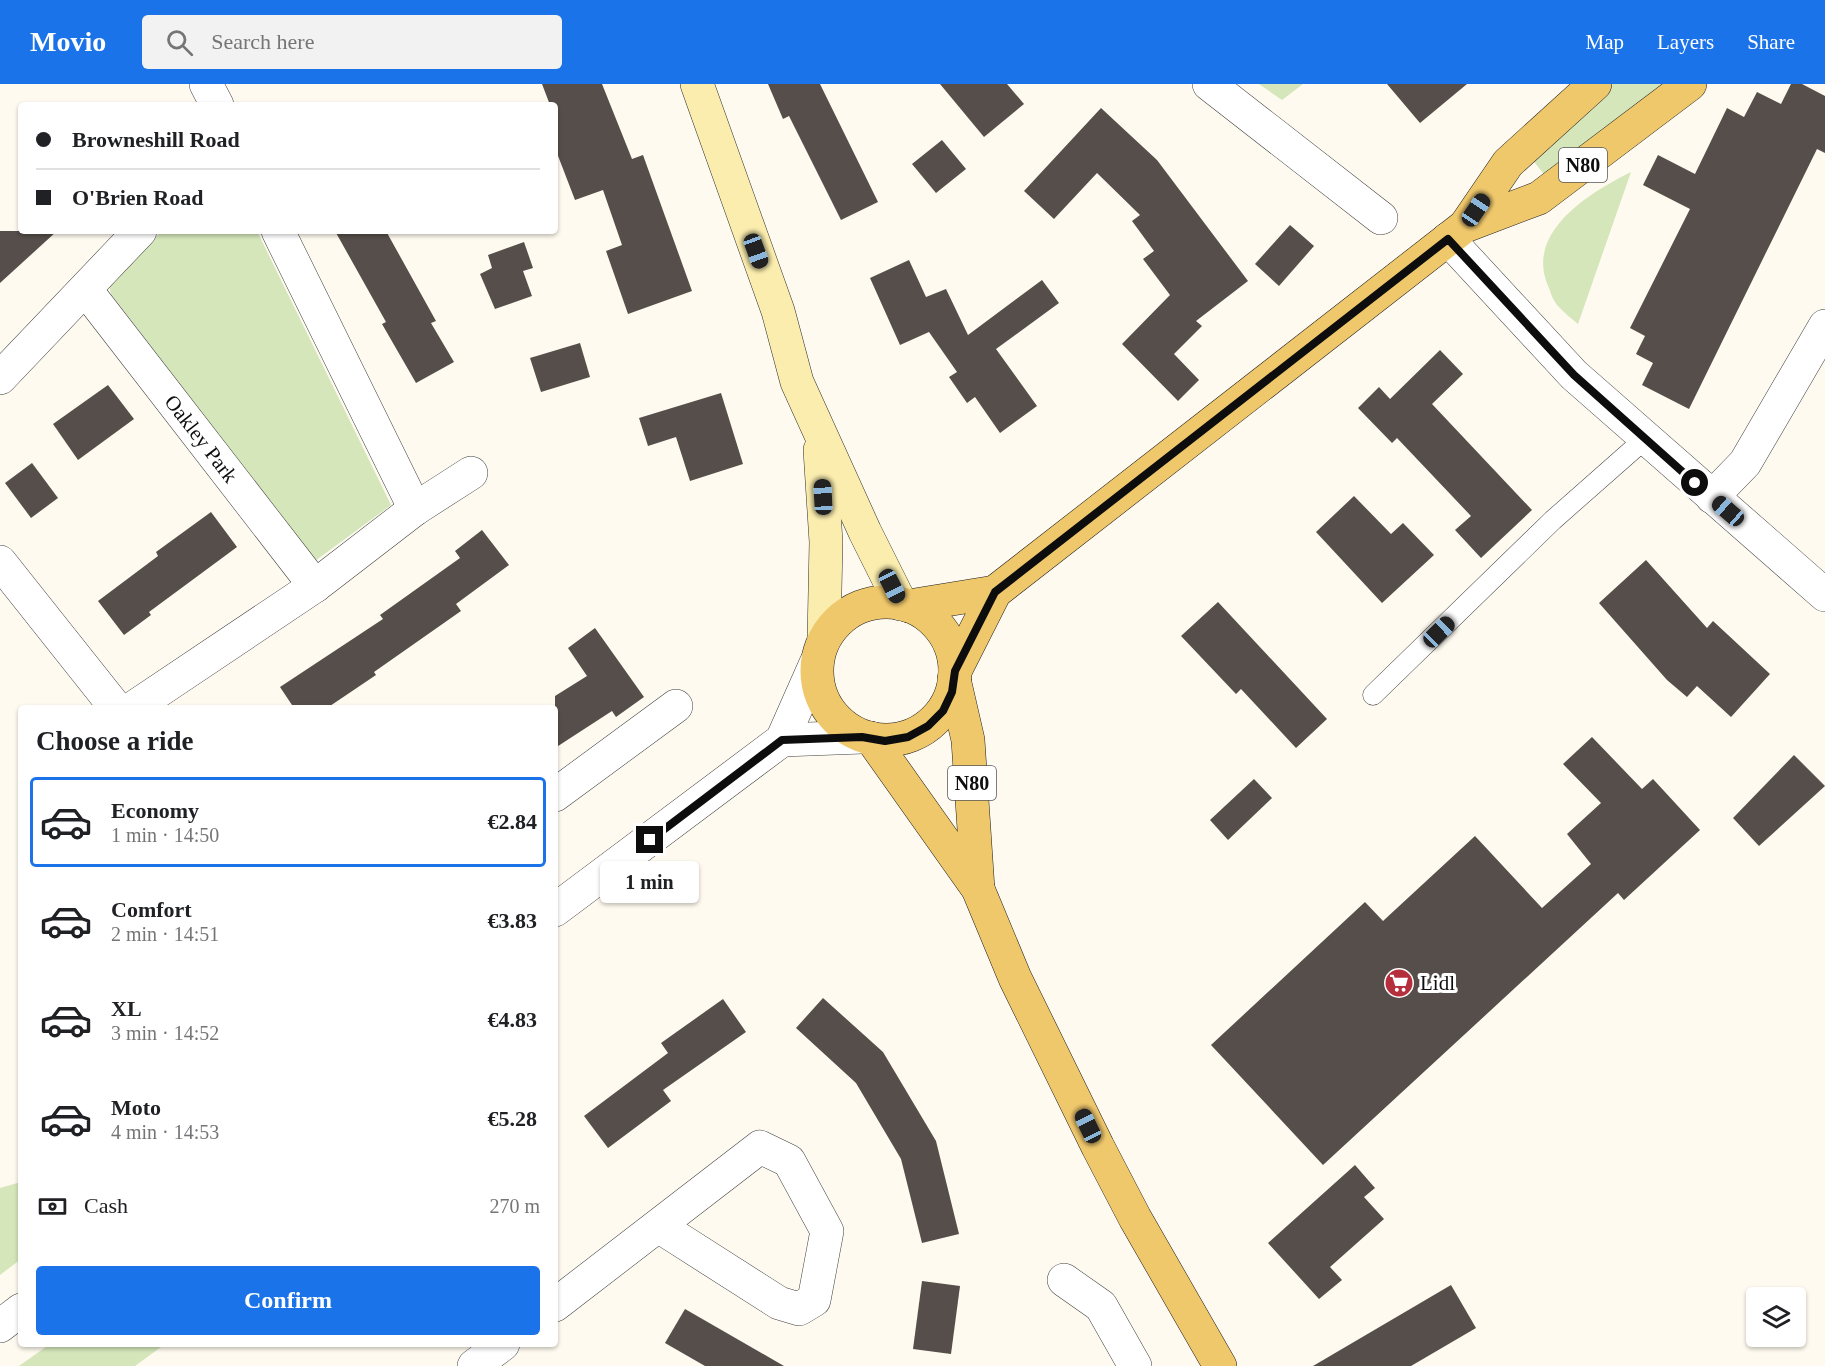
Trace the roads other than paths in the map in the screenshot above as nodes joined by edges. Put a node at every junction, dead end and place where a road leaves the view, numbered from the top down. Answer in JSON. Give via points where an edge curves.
{"nodes":[{"id":1,"x":206,"y":84,"type":"edge"},
{"id":2,"x":697,"y":84,"type":"edge"},
{"id":3,"x":1209,"y":84,"type":"edge"},
{"id":4,"x":1595,"y":84,"type":"edge"},
{"id":5,"x":1690,"y":84,"type":"edge"},
{"id":6,"x":215,"y":102,"type":"edge"},
{"id":7,"x":1381,"y":218,"type":"dead end"},
{"id":8,"x":1456,"y":232,"type":"junction"},
{"id":9,"x":137,"y":234,"type":"edge"},
{"id":10,"x":279,"y":234,"type":"edge"},
{"id":11,"x":86,"y":290,"type":"junction"},
{"id":12,"x":1825,"y":326,"type":"edge"},
{"id":13,"x":0,"y":378,"type":"edge"},
{"id":14,"x":819,"y":430,"type":"junction"},
{"id":15,"x":1646,"y":438,"type":"junction"},
{"id":16,"x":471,"y":473,"type":"dead end"},
{"id":17,"x":1712,"y":497,"type":"junction"},
{"id":18,"x":415,"y":509,"type":"junction"},
{"id":19,"x":0,"y":562,"type":"edge"},
{"id":20,"x":315,"y":586,"type":"junction"},
{"id":21,"x":995,"y":592,"type":"junction"},
{"id":22,"x":1825,"y":595,"type":"edge"},
{"id":23,"x":905,"y":605,"type":"junction"},
{"id":24,"x":820,"y":650,"type":"junction"},
{"id":25,"x":955,"y":675,"type":"junction"},
{"id":26,"x":1374,"y":695,"type":"dead end"},
{"id":27,"x":114,"y":705,"type":"edge"},
{"id":28,"x":136,"y":705,"type":"edge"},
{"id":29,"x":676,"y":706,"type":"dead end"},
{"id":30,"x":866,"y":738,"type":"junction"},
{"id":31,"x":782,"y":740,"type":"junction"},
{"id":32,"x":558,"y":793,"type":"edge"},
{"id":33,"x":978,"y":889,"type":"junction"},
{"id":34,"x":558,"y":908,"type":"edge"},
{"id":35,"x":660,"y":1227,"type":"junction"},
{"id":36,"x":1064,"y":1280,"type":"dead end"},
{"id":37,"x":558,"y":1303,"type":"edge"},
{"id":38,"x":18,"y":1312,"type":"edge"},
{"id":39,"x":0,"y":1326,"type":"edge"},
{"id":40,"x":499,"y":1347,"type":"edge"},
{"id":41,"x":474,"y":1366,"type":"edge"},
{"id":42,"x":1135,"y":1366,"type":"edge"},
{"id":43,"x":1220,"y":1366,"type":"edge"}],
"edges":[{"from":1,"to":6,"type":"street"},
{"from":2,"to":14,"type":"main road","via":[[778,311],[797,382]]},
{"from":3,"to":7,"type":"street"},
{"from":4,"to":8,"type":"main road","number":"N80","via":[[1508,163]]},
{"from":5,"to":8,"type":"main road","number":"N80","via":[[1539,198]]},
{"from":8,"to":15,"type":"street","via":[[1574,375]]},
{"from":8,"to":21,"type":"main road","number":"N80"},
{"from":9,"to":11,"type":"street"},
{"from":10,"to":18,"type":"street"},
{"from":11,"to":13,"type":"street"},
{"from":11,"to":20,"type":"street","name":"Oakley Park"},
{"from":12,"to":17,"type":"street","via":[[1745,463]]},
{"from":14,"to":23,"type":"main road"},
{"from":14,"to":24,"type":"main road","via":[[826,542]]},
{"from":15,"to":17,"type":"street"},
{"from":15,"to":26,"type":"lane","via":[[1553,520]]},
{"from":16,"to":18,"type":"street"},
{"from":17,"to":22,"type":"street"},
{"from":18,"to":20,"type":"street"},
{"from":19,"to":27,"type":"street"},
{"from":20,"to":28,"type":"street"},
{"from":21,"to":23,"type":"main road","number":"N80"},
{"from":21,"to":25,"type":"main road","number":"N80"},
{"from":23,"to":24,"type":"main road","number":"N80","via":[[882,602],[859,607],[838,620]]},
{"from":23,"to":25,"type":"main road","number":"N80","via":[[926,615],[943,632],[952,651]]},
{"from":24,"to":30,"type":"main road","number":"N80","via":[[817,686],[826,708],[842,725]]},
{"from":24,"to":31,"type":"street"},
{"from":25,"to":30,"type":"main road","number":"N80","via":[[943,711],[928,726],[908,737],[885,741]]},
{"from":25,"to":33,"type":"main road","number":"N80","via":[[968,740]]},
{"from":29,"to":32,"type":"street"},
{"from":30,"to":31,"type":"street"},
{"from":30,"to":33,"type":"main road","number":"N80"},
{"from":31,"to":34,"type":"street"},
{"from":33,"to":43,"type":"main road","number":"N80","via":[[1015,978],[1134,1218]]},
{"from":35,"to":35,"type":"street","via":[[779,1303],[799,1310],[814,1300],[827,1231],[789,1161],[760,1147]]},
{"from":35,"to":37,"type":"street"},
{"from":36,"to":42,"type":"street","via":[[1101,1306]]},
{"from":38,"to":39,"type":"street"},
{"from":40,"to":41,"type":"street"}]}
